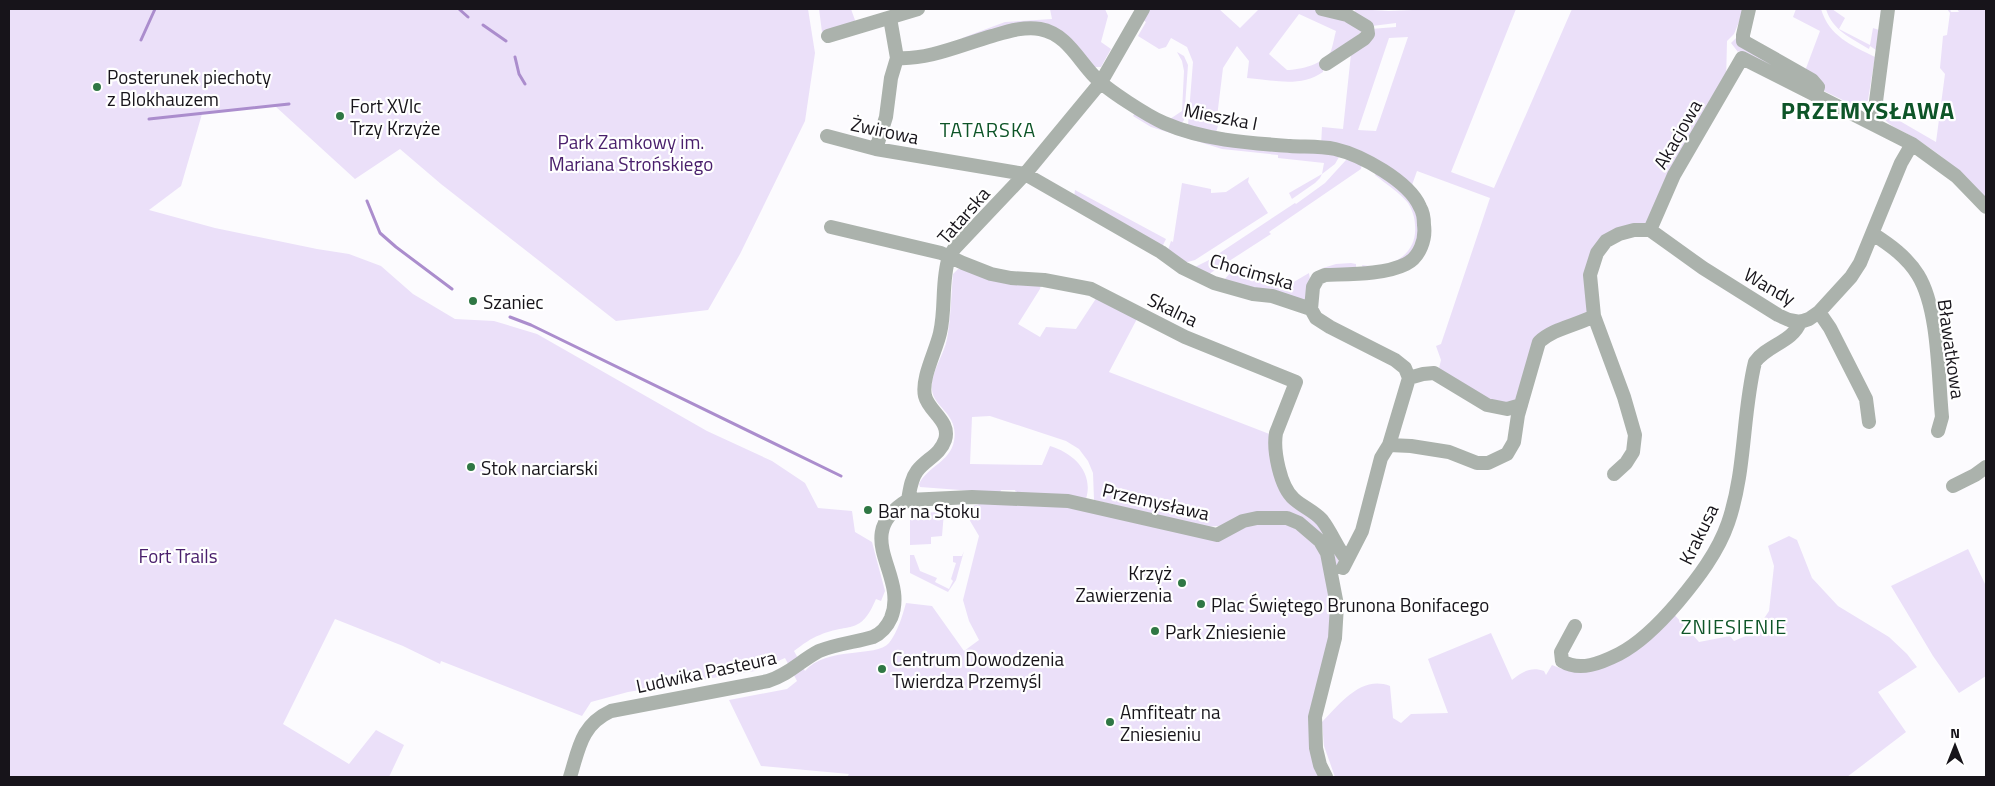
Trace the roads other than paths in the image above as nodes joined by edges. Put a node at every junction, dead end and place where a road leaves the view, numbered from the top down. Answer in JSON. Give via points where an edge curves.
{"nodes":[{"id":1,"x":918,"y":9,"type":"edge"},
{"id":2,"x":1143,"y":9,"type":"edge"},
{"id":3,"x":1322,"y":9,"type":"edge"},
{"id":4,"x":1749,"y":9,"type":"edge"},
{"id":5,"x":1888,"y":9,"type":"edge"},
{"id":6,"x":1349,"y":12,"type":"edge"},
{"id":7,"x":890,"y":18,"type":"junction"},
{"id":8,"x":828,"y":36,"type":"dead end"},
{"id":9,"x":897,"y":58,"type":"junction"},
{"id":10,"x":1326,"y":64,"type":"dead end"},
{"id":11,"x":1100,"y":82,"type":"junction"},
{"id":12,"x":1815,"y":96,"type":"junction"},
{"id":13,"x":1870,"y":122,"type":"junction"},
{"id":14,"x":827,"y":136,"type":"dead end"},
{"id":15,"x":1912,"y":144,"type":"junction"},
{"id":16,"x":876,"y":149,"type":"junction"},
{"id":17,"x":1024,"y":174,"type":"junction"},
{"id":18,"x":1986,"y":207,"type":"edge"},
{"id":19,"x":831,"y":228,"type":"dead end"},
{"id":20,"x":1650,"y":230,"type":"junction"},
{"id":21,"x":1873,"y":234,"type":"junction"},
{"id":22,"x":949,"y":257,"type":"junction"},
{"id":23,"x":1311,"y":309,"type":"junction"},
{"id":24,"x":1819,"y":312,"type":"junction"},
{"id":25,"x":1594,"y":316,"type":"junction"},
{"id":26,"x":1800,"y":322,"type":"junction"},
{"id":27,"x":1409,"y":378,"type":"junction"},
{"id":28,"x":1521,"y":405,"type":"junction"},
{"id":29,"x":1869,"y":422,"type":"dead end"},
{"id":30,"x":1938,"y":431,"type":"dead end"},
{"id":31,"x":1389,"y":445,"type":"junction"},
{"id":32,"x":1986,"y":467,"type":"edge"},
{"id":33,"x":1614,"y":474,"type":"dead end"},
{"id":34,"x":1953,"y":486,"type":"dead end"},
{"id":35,"x":908,"y":500,"type":"junction"},
{"id":36,"x":1347,"y":560,"type":"junction"},
{"id":37,"x":1333,"y":577,"type":"junction"},
{"id":38,"x":1576,"y":626,"type":"dead end"},
{"id":39,"x":570,"y":777,"type":"edge"},
{"id":40,"x":1326,"y":777,"type":"edge"}],
"edges":[{"from":1,"to":7,"type":"street"},
{"from":2,"to":11,"type":"street","name":"Tatarska"},
{"from":3,"to":6,"type":"street"},
{"from":4,"to":12,"type":"street","via":[[1744,41],[1812,80],[1818,87]]},
{"from":5,"to":13,"type":"street"},
{"from":6,"to":10,"type":"street","via":[[1367,27],[1368,34]]},
{"from":7,"to":8,"type":"street"},
{"from":7,"to":9,"type":"street"},
{"from":9,"to":11,"type":"street","name":"Mieszka I","via":[[921,56],[1007,32],[1039,29],[1056,35]]},
{"from":9,"to":16,"type":"street","via":[[886,117]]},
{"from":11,"to":17,"type":"street","name":"Tatarska"},
{"from":11,"to":23,"type":"street","name":"Mieszka I","via":[[1162,123],[1185,131],[1244,142],[1334,149],[1360,157],[1414,196],[1424,218],[1425,231],[1422,245],[1409,262],[1385,271],[1318,278],[1313,287]]},
{"from":12,"to":13,"type":"street"},
{"from":12,"to":20,"type":"street","name":"Akacjowa","via":[[1742,58],[1674,175]]},
{"from":13,"to":15,"type":"street"},
{"from":14,"to":16,"type":"street","name":"Żwirowa"},
{"from":15,"to":18,"type":"street","via":[[1950,172]]},
{"from":15,"to":21,"type":"street","name":"Wandy","via":[[1901,163]]},
{"from":16,"to":17,"type":"street","name":"Żwirowa"},
{"from":17,"to":22,"type":"street","name":"Tatarska"},
{"from":17,"to":23,"type":"street","name":"Chocimska","via":[[1214,283]]},
{"from":19,"to":22,"type":"street","name":"Skalna"},
{"from":20,"to":25,"type":"street","via":[[1619,234],[1606,241],[1597,253],[1590,274]]},
{"from":20,"to":26,"type":"street","name":"Wandy","via":[[1778,315]]},
{"from":21,"to":24,"type":"street","name":"Wandy","via":[[1851,277]]},
{"from":21,"to":30,"type":"street","name":"Bławatkowa","via":[[1888,243],[1918,275],[1928,300],[1942,417]]},
{"from":22,"to":35,"type":"street","name":"Tatarska","via":[[940,334],[928,364],[925,389],[925,396],[942,420],[945,439],[938,452],[918,469]]},
{"from":22,"to":36,"type":"street","name":"Skalna","via":[[990,274],[1091,289],[1185,337],[1296,382],[1275,442],[1284,484],[1294,499],[1322,521]]},
{"from":23,"to":27,"type":"street","name":"Chocimska","via":[[1316,318],[1330,327],[1395,360]]},
{"from":24,"to":26,"type":"street","name":"Wandy"},
{"from":24,"to":29,"type":"street","via":[[1866,399]]},
{"from":25,"to":28,"type":"street","via":[[1547,334],[1539,342]]},
{"from":25,"to":33,"type":"street","via":[[1635,435],[1632,452]]},
{"from":26,"to":38,"type":"street","name":"Krakusa","via":[[1797,331],[1755,362],[1736,497],[1728,524],[1699,577],[1650,632],[1628,650],[1600,664],[1568,665],[1562,661],[1561,652]]},
{"from":27,"to":28,"type":"street","via":[[1434,373],[1487,405],[1507,409]]},
{"from":27,"to":31,"type":"street"},
{"from":28,"to":31,"type":"street","via":[[1512,448],[1488,463],[1477,463],[1449,452]]},
{"from":31,"to":36,"type":"street","via":[[1381,458],[1362,531]]},
{"from":32,"to":34,"type":"street"},
{"from":35,"to":37,"type":"street","name":"Przemysława","via":[[932,497],[1068,500],[1217,535],[1243,521],[1287,518],[1300,523],[1320,541],[1327,553]]},
{"from":35,"to":39,"type":"street","name":"Ludwika Pasteura","via":[[900,505],[882,529],[881,543],[894,600],[890,619],[881,633],[821,650],[790,672],[768,681],[604,714],[592,723],[582,738]]},
{"from":36,"to":37,"type":"street","via":[[1340,573]]},
{"from":37,"to":40,"type":"street","name":"Przemysława","via":[[1337,605],[1335,638],[1315,717],[1316,748]]}]}
